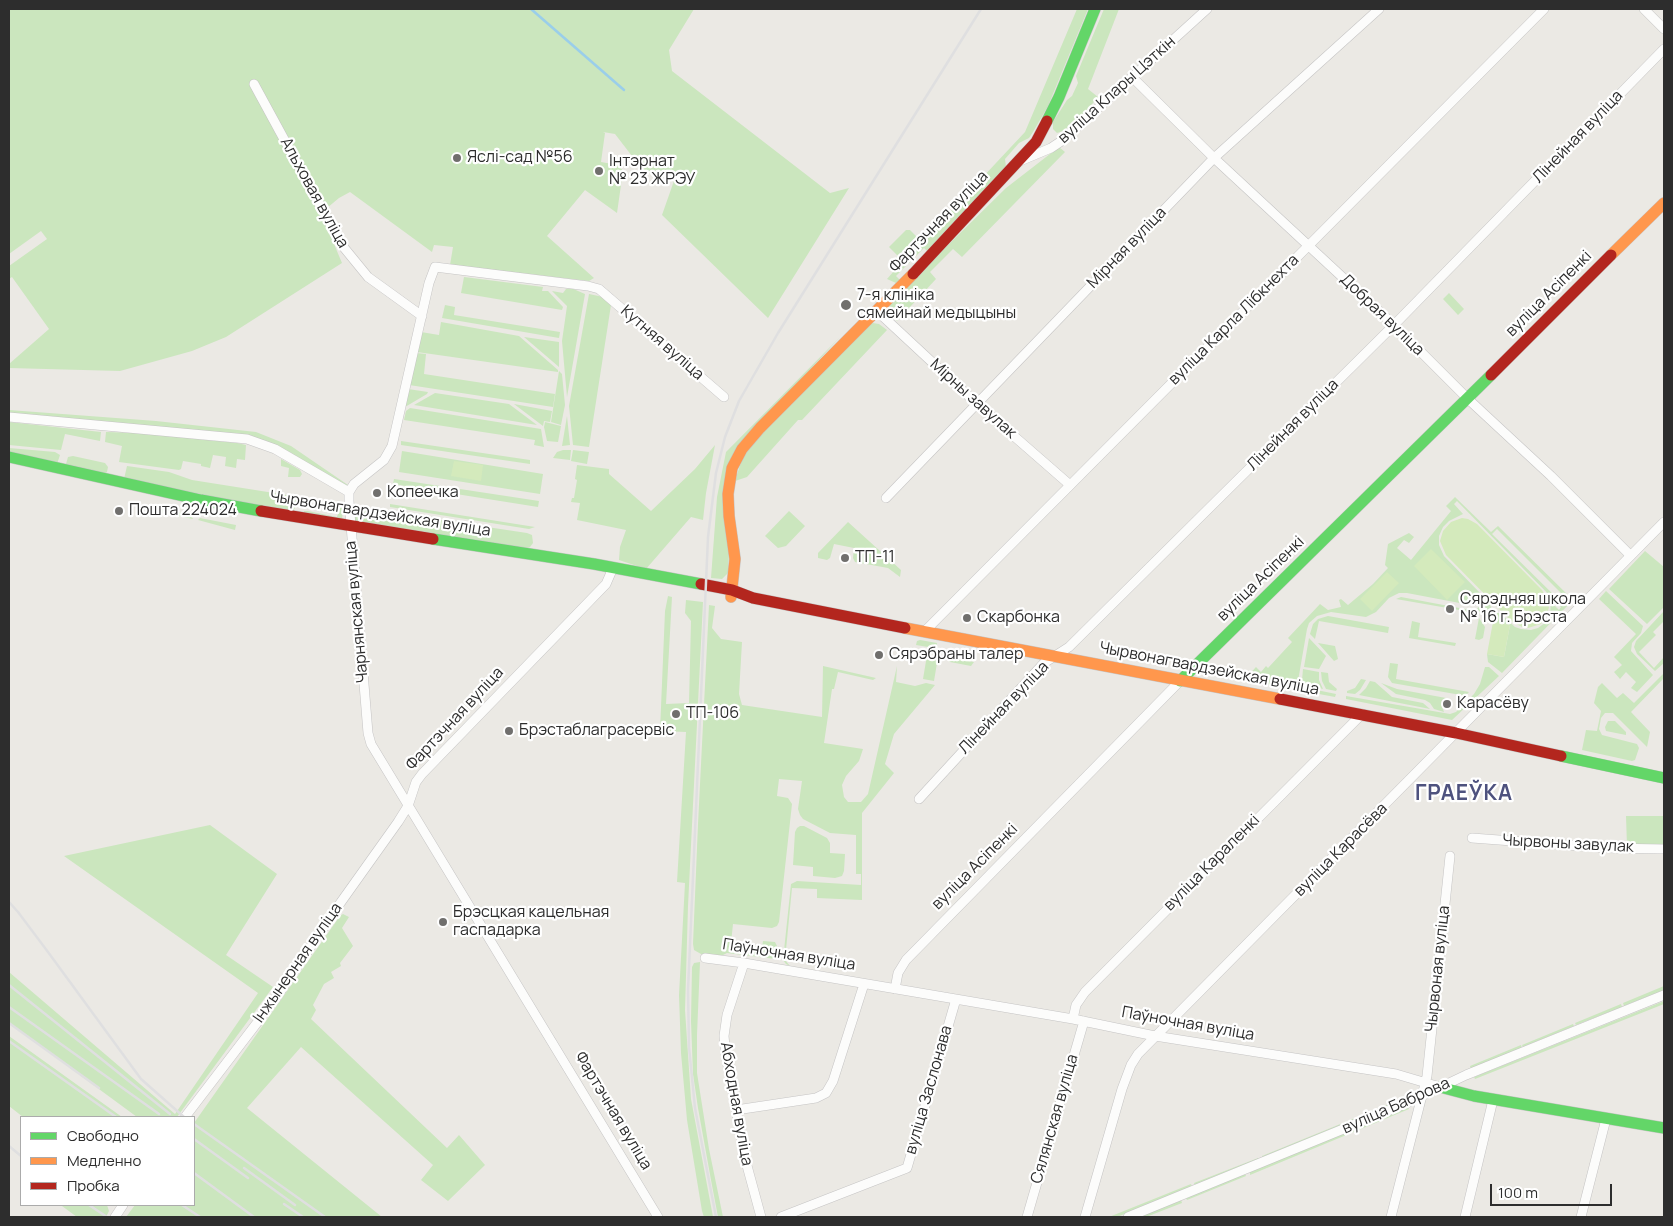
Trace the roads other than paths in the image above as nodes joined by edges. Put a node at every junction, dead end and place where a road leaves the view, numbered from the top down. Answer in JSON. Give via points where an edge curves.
{"nodes":[{"id":1,"x":1095,"y":9,"type":"edge"},
{"id":2,"x":1207,"y":9,"type":"edge"},
{"id":3,"x":1379,"y":9,"type":"edge"},
{"id":4,"x":1544,"y":9,"type":"edge"},
{"id":5,"x":1644,"y":9,"type":"edge"},
{"id":6,"x":1664,"y":29,"type":"edge"},
{"id":7,"x":1664,"y":49,"type":"edge"},
{"id":8,"x":1133,"y":78,"type":"junction"},
{"id":9,"x":254,"y":84,"type":"dead end"},
{"id":10,"x":1214,"y":158,"type":"junction"},
{"id":11,"x":1020,"y":161,"type":"junction"},
{"id":12,"x":1664,"y":203,"type":"edge"},
{"id":13,"x":1309,"y":246,"type":"junction"},
{"id":14,"x":877,"y":311,"type":"junction"},
{"id":15,"x":422,"y":316,"type":"junction"},
{"id":16,"x":1394,"y":325,"type":"junction"},
{"id":17,"x":724,"y":397,"type":"dead end"},
{"id":18,"x":1468,"y":399,"type":"junction"},
{"id":19,"x":976,"y":403,"type":"junction"},
{"id":20,"x":9,"y":417,"type":"edge"},
{"id":21,"x":9,"y":457,"type":"edge"},
{"id":22,"x":9,"y":463,"type":"edge"},
{"id":23,"x":1070,"y":485,"type":"junction"},
{"id":24,"x":349,"y":492,"type":"junction"},
{"id":25,"x":886,"y":498,"type":"dead end"},
{"id":26,"x":1664,"y":522,"type":"edge"},
{"id":27,"x":350,"y":531,"type":"junction"},
{"id":28,"x":1630,"y":555,"type":"junction"},
{"id":29,"x":612,"y":572,"type":"junction"},
{"id":30,"x":732,"y":593,"type":"junction"},
{"id":31,"x":925,"y":631,"type":"junction"},
{"id":32,"x":1055,"y":656,"type":"junction"},
{"id":33,"x":1180,"y":681,"type":"junction"},
{"id":34,"x":1362,"y":714,"type":"junction"},
{"id":35,"x":1456,"y":733,"type":"junction"},
{"id":36,"x":1664,"y":778,"type":"edge"},
{"id":37,"x":919,"y":798,"type":"dead end"},
{"id":38,"x":408,"y":806,"type":"junction"},
{"id":39,"x":1472,"y":838,"type":"dead end"},
{"id":40,"x":1664,"y":849,"type":"edge"},
{"id":41,"x":1450,"y":856,"type":"dead end"},
{"id":42,"x":705,"y":958,"type":"dead end"},
{"id":43,"x":744,"y":963,"type":"junction"},
{"id":44,"x":864,"y":984,"type":"junction"},
{"id":45,"x":895,"y":988,"type":"junction"},
{"id":46,"x":1664,"y":995,"type":"edge"},
{"id":47,"x":956,"y":999,"type":"junction"},
{"id":48,"x":1072,"y":1019,"type":"junction"},
{"id":49,"x":1084,"y":1021,"type":"junction"},
{"id":50,"x":1156,"y":1036,"type":"junction"},
{"id":51,"x":1426,"y":1082,"type":"junction"},
{"id":52,"x":1440,"y":1087,"type":"junction"},
{"id":53,"x":1422,"y":1096,"type":"junction"},
{"id":54,"x":1493,"y":1100,"type":"junction"},
{"id":55,"x":736,"y":1110,"type":"junction"},
{"id":56,"x":186,"y":1116,"type":"edge"},
{"id":57,"x":1606,"y":1119,"type":"junction"},
{"id":58,"x":1664,"y":1128,"type":"edge"},
{"id":59,"x":122,"y":1206,"type":"edge"},
{"id":60,"x":114,"y":1217,"type":"edge"},
{"id":61,"x":658,"y":1217,"type":"edge"},
{"id":62,"x":761,"y":1217,"type":"edge"},
{"id":63,"x":781,"y":1217,"type":"edge"},
{"id":64,"x":1027,"y":1217,"type":"edge"},
{"id":65,"x":1085,"y":1217,"type":"edge"},
{"id":66,"x":1128,"y":1217,"type":"edge"},
{"id":67,"x":1391,"y":1217,"type":"edge"},
{"id":68,"x":1465,"y":1217,"type":"edge"},
{"id":69,"x":1581,"y":1217,"type":"edge"}],
"edges":[{"from":1,"to":11,"type":"main road","name":"Фартэчная вуліца","via":[[1048,121]]},
{"from":2,"to":8,"type":"street","name":"вуліца Клары Цэткін"},
{"from":3,"to":10,"type":"street","name":"Мірная вуліца"},
{"from":4,"to":13,"type":"street","name":"вуліца Карла Лібкнехта"},
{"from":5,"to":6,"type":"street"},
{"from":7,"to":16,"type":"street","name":"Лінейная вуліца"},
{"from":8,"to":10,"type":"street","name":"Добрая вуліца"},
{"from":8,"to":11,"type":"street","name":"вуліца Клары Цэткін","via":[[1063,140]]},
{"from":9,"to":15,"type":"street","name":"Альховая вуліца","via":[[341,244],[368,276]]},
{"from":10,"to":13,"type":"street","name":"Добрая вуліца"},
{"from":10,"to":19,"type":"street","name":"Мірная вуліца"},
{"from":11,"to":14,"type":"main road","name":"Фартэчная вуліца"},
{"from":12,"to":18,"type":"main road","name":"вуліца Асіпенкі"},
{"from":13,"to":16,"type":"street","name":"Добрая вуліца"},
{"from":13,"to":23,"type":"street","name":"вуліца Карла Лібкнехта"},
{"from":14,"to":19,"type":"street","name":"Мірны завулак"},
{"from":14,"to":30,"type":"main road","name":"Фартэчная вуліца","via":[[760,428],[736,458],[728,494],[735,559]]},
{"from":15,"to":17,"type":"street","name":"Кутняя вуліца","via":[[435,267],[600,289]]},
{"from":15,"to":24,"type":"street","via":[[392,446],[384,460],[357,480]]},
{"from":16,"to":18,"type":"street","name":"Добрая вуліца"},
{"from":16,"to":32,"type":"street","name":"Лінейная вуліца","via":[[1069,647]]},
{"from":18,"to":28,"type":"street","name":"Добрая вуліца"},
{"from":18,"to":33,"type":"main road","name":"вуліца Асіпенкі"},
{"from":19,"to":23,"type":"street","name":"Мірны завулак"},
{"from":19,"to":25,"type":"street","name":"Мірная вуліца"},
{"from":20,"to":24,"type":"street","via":[[247,439],[275,449]]},
{"from":21,"to":27,"type":"main road","name":"Чырвонагвардзейская вуліца"},
{"from":22,"to":27,"type":"main road","name":"Чырвонагвардзейская вуліца","via":[[200,506]]},
{"from":23,"to":31,"type":"street","name":"вуліца Карла Лібкнехта"},
{"from":24,"to":27,"type":"street","name":"Чарнянская вуліца"},
{"from":26,"to":28,"type":"street","name":"вуліца Карасёва"},
{"from":27,"to":29,"type":"main road","name":"Чырвонагвардзейская вуліца"},
{"from":27,"to":38,"type":"street","name":"Чарнянская вуліца","via":[[368,733],[374,750]]},
{"from":28,"to":35,"type":"street","name":"вуліца Карасёва"},
{"from":29,"to":30,"type":"main road","name":"Чырвонагвардзейская вуліца"},
{"from":29,"to":38,"type":"street","name":"Фартэчная вуліца","via":[[606,584],[425,770],[416,782]]},
{"from":30,"to":31,"type":"main road","name":"Чырвонагвардзейская вуліца"},
{"from":31,"to":32,"type":"main road","name":"Чырвонагвардзейская вуліца"},
{"from":32,"to":33,"type":"main road","name":"Чырвонагвардзейская вуліца"},
{"from":32,"to":37,"type":"street","name":"Лінейная вуліца","via":[[1044,663]]},
{"from":33,"to":34,"type":"main road","name":"Чырвонагвардзейская вуліца"},
{"from":33,"to":45,"type":"street","name":"вуліца Асіпенкі","via":[[906,960],[898,973]]},
{"from":34,"to":35,"type":"main road","name":"Чырвонагвардзейская вуліца"},
{"from":34,"to":48,"type":"street","name":"вуліца Караленкі","via":[[1085,992]]},
{"from":35,"to":36,"type":"main road","name":"Чырвонагвардзейская вуліца"},
{"from":35,"to":50,"type":"street","name":"вуліца Карасёва"},
{"from":38,"to":56,"type":"street","name":"Інжынерная вуліца","via":[[276,998]]},
{"from":38,"to":61,"type":"street","name":"Фартэчная вуліца"},
{"from":39,"to":40,"type":"street","name":"Чырвоны завулак"},
{"from":41,"to":51,"type":"street","name":"Чырвоная вуліца"},
{"from":42,"to":43,"type":"street","name":"Паўночная вуліца"},
{"from":43,"to":44,"type":"street","name":"Паўночная вуліца"},
{"from":43,"to":55,"type":"street","name":"Абходная вуліца","via":[[727,1015],[724,1036]]},
{"from":44,"to":45,"type":"street","name":"Паўночная вуліца"},
{"from":44,"to":55,"type":"street","via":[[833,1081],[826,1093],[816,1098]]},
{"from":45,"to":47,"type":"street","name":"Паўночная вуліца"},
{"from":46,"to":52,"type":"street","name":"вуліца Баброва"},
{"from":47,"to":48,"type":"street","name":"Паўночная вуліца"},
{"from":47,"to":63,"type":"street","name":"вуліца Заслонава","via":[[907,1168]]},
{"from":48,"to":49,"type":"street","name":"Паўночная вуліца"},
{"from":49,"to":50,"type":"street","name":"Паўночная вуліца"},
{"from":49,"to":64,"type":"street","name":"Сялянская вуліца"},
{"from":50,"to":51,"type":"street","name":"Паўночная вуліца"},
{"from":50,"to":65,"type":"street","name":"вуліца Карасёва","via":[[1138,1054],[1125,1079]]},
{"from":51,"to":52,"type":"street","name":"Паўночная вуліца"},
{"from":51,"to":53,"type":"street","name":"Чырвоная вуліца"},
{"from":52,"to":53,"type":"street","name":"вуліца Баброва"},
{"from":52,"to":54,"type":"main road","name":"Паўночная вуліца"},
{"from":53,"to":66,"type":"street","name":"вуліца Баброва"},
{"from":53,"to":67,"type":"street","name":"Чырвоная вуліца"},
{"from":54,"to":57,"type":"main road","name":"Паўночная вуліца"},
{"from":54,"to":68,"type":"street"},
{"from":55,"to":62,"type":"street","name":"Абходная вуліца"},
{"from":57,"to":58,"type":"main road","name":"Паўночная вуліца"},
{"from":57,"to":69,"type":"street"},
{"from":59,"to":60,"type":"street"}]}
